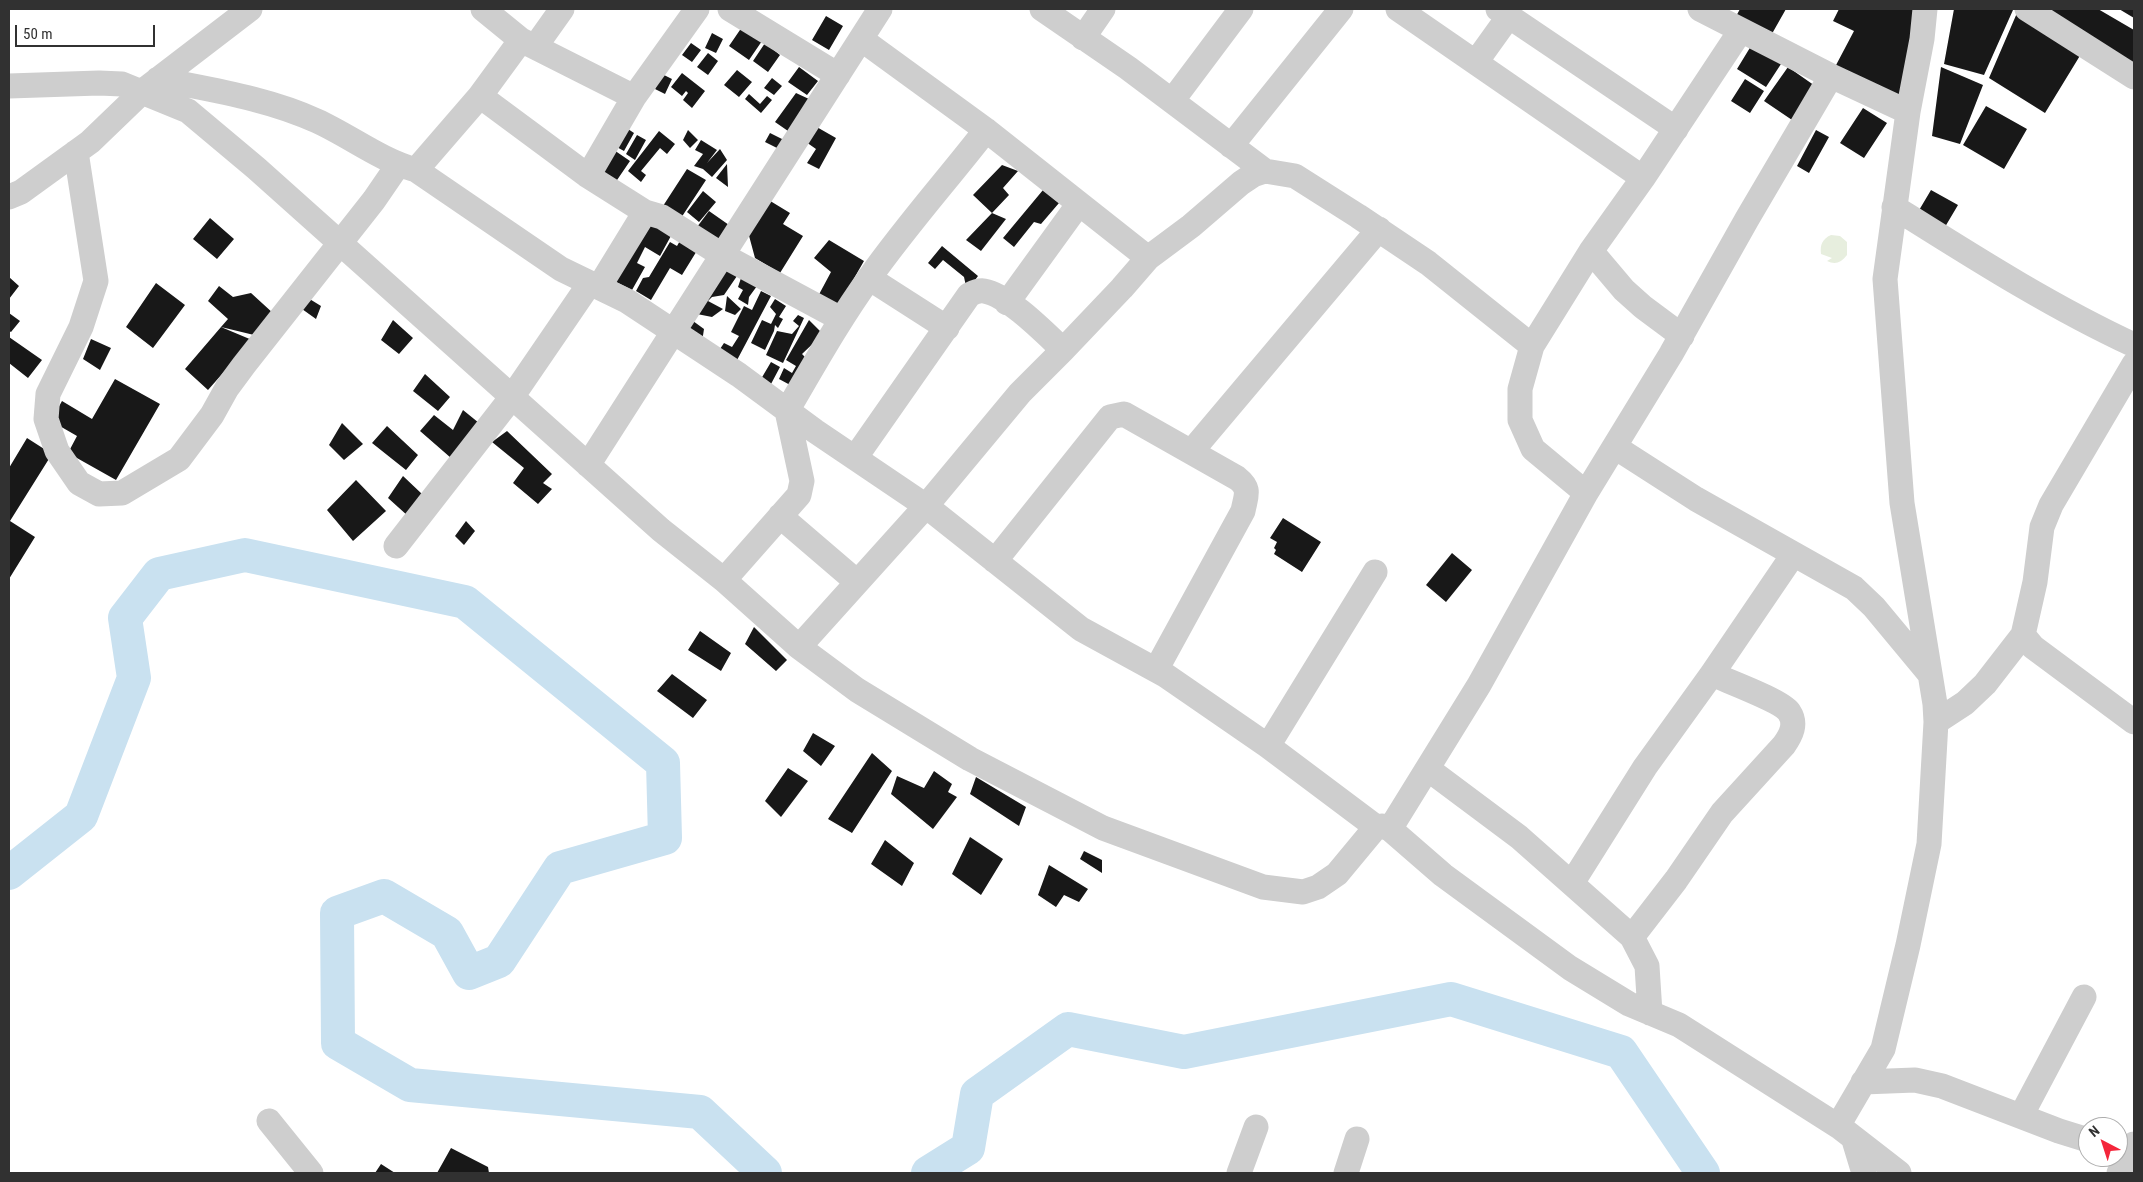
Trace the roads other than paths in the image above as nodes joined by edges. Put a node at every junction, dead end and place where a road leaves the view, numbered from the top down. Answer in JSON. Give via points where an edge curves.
{"nodes":[{"id":1,"x":250,"y":9,"type":"edge"},
{"id":2,"x":483,"y":9,"type":"edge"},
{"id":3,"x":562,"y":9,"type":"edge"},
{"id":4,"x":697,"y":9,"type":"edge"},
{"id":5,"x":730,"y":9,"type":"edge"},
{"id":6,"x":880,"y":9,"type":"edge"},
{"id":7,"x":1042,"y":9,"type":"edge"},
{"id":8,"x":1103,"y":9,"type":"edge"},
{"id":9,"x":1241,"y":9,"type":"edge"},
{"id":10,"x":1340,"y":9,"type":"edge"},
{"id":11,"x":1399,"y":9,"type":"edge"},
{"id":12,"x":1700,"y":9,"type":"edge"},
{"id":13,"x":1925,"y":9,"type":"edge"},
{"id":14,"x":2029,"y":9,"type":"edge"},
{"id":15,"x":1503,"y":13,"type":"edge"},
{"id":16,"x":1742,"y":30,"type":"junction"},
{"id":17,"x":1083,"y":38,"type":"junction"},
{"id":18,"x":861,"y":39,"type":"junction"},
{"id":19,"x":528,"y":44,"type":"junction"},
{"id":20,"x":1476,"y":62,"type":"junction"},
{"id":21,"x":838,"y":75,"type":"junction"},
{"id":22,"x":1831,"y":76,"type":"junction"},
{"id":23,"x":2134,"y":77,"type":"edge"},
{"id":24,"x":150,"y":85,"type":"junction"},
{"id":25,"x":9,"y":86,"type":"edge"},
{"id":26,"x":480,"y":96,"type":"junction"},
{"id":27,"x":634,"y":97,"type":"junction"},
{"id":28,"x":1172,"y":101,"type":"junction"},
{"id":29,"x":1908,"y":112,"type":"junction"},
{"id":30,"x":1676,"y":129,"type":"junction"},
{"id":31,"x":986,"y":130,"type":"junction"},
{"id":32,"x":1231,"y":146,"type":"junction"},
{"id":33,"x":76,"y":152,"type":"junction"},
{"id":34,"x":407,"y":168,"type":"junction"},
{"id":35,"x":1265,"y":171,"type":"junction"},
{"id":36,"x":588,"y":176,"type":"junction"},
{"id":37,"x":1643,"y":178,"type":"junction"},
{"id":38,"x":9,"y":197,"type":"edge"},
{"id":39,"x":1078,"y":205,"type":"junction"},
{"id":40,"x":1894,"y":207,"type":"junction"},
{"id":41,"x":645,"y":212,"type":"junction"},
{"id":42,"x":1379,"y":229,"type":"junction"},
{"id":43,"x":340,"y":242,"type":"junction"},
{"id":44,"x":1591,"y":251,"type":"junction"},
{"id":45,"x":722,"y":255,"type":"junction"},
{"id":46,"x":1148,"y":258,"type":"junction"},
{"id":47,"x":869,"y":278,"type":"junction"},
{"id":48,"x":595,"y":285,"type":"junction"},
{"id":49,"x":1008,"y":303,"type":"junction"},
{"id":50,"x":841,"y":319,"type":"junction"},
{"id":51,"x":947,"y":328,"type":"junction"},
{"id":52,"x":672,"y":331,"type":"junction"},
{"id":53,"x":1682,"y":336,"type":"junction"},
{"id":54,"x":2134,"y":345,"type":"edge"},
{"id":55,"x":1532,"y":346,"type":"junction"},
{"id":56,"x":1062,"y":350,"type":"junction"},
{"id":57,"x":2134,"y":364,"type":"edge"},
{"id":58,"x":512,"y":398,"type":"junction"},
{"id":59,"x":787,"y":411,"type":"junction"},
{"id":60,"x":1615,"y":447,"type":"junction"},
{"id":61,"x":1191,"y":452,"type":"junction"},
{"id":62,"x":856,"y":458,"type":"junction"},
{"id":63,"x":588,"y":465,"type":"junction"},
{"id":64,"x":1586,"y":494,"type":"junction"},
{"id":65,"x":926,"y":506,"type":"junction"},
{"id":66,"x":780,"y":516,"type":"junction"},
{"id":67,"x":396,"y":546,"type":"dead end"},
{"id":68,"x":1793,"y":555,"type":"junction"},
{"id":69,"x":995,"y":561,"type":"junction"},
{"id":70,"x":1375,"y":572,"type":"dead end"},
{"id":71,"x":724,"y":580,"type":"junction"},
{"id":72,"x":858,"y":582,"type":"junction"},
{"id":73,"x":2023,"y":635,"type":"junction"},
{"id":74,"x":799,"y":647,"type":"junction"},
{"id":75,"x":1156,"y":670,"type":"junction"},
{"id":76,"x":1928,"y":672,"type":"junction"},
{"id":77,"x":1712,"y":674,"type":"junction"},
{"id":78,"x":1936,"y":722,"type":"junction"},
{"id":79,"x":2134,"y":722,"type":"edge"},
{"id":80,"x":1268,"y":746,"type":"junction"},
{"id":81,"x":1428,"y":769,"type":"junction"},
{"id":82,"x":1383,"y":828,"type":"junction"},
{"id":83,"x":1572,"y":883,"type":"junction"},
{"id":84,"x":1632,"y":937,"type":"junction"},
{"id":85,"x":2084,"y":997,"type":"dead end"},
{"id":86,"x":1650,"y":1013,"type":"junction"},
{"id":87,"x":1864,"y":1082,"type":"junction"},
{"id":88,"x":2021,"y":1116,"type":"junction"},
{"id":89,"x":269,"y":1121,"type":"dead end"},
{"id":90,"x":1256,"y":1127,"type":"dead end"},
{"id":91,"x":1848,"y":1134,"type":"junction"},
{"id":92,"x":2078,"y":1136,"type":"edge"},
{"id":93,"x":1357,"y":1139,"type":"dead end"},
{"id":94,"x":311,"y":1173,"type":"edge"},
{"id":95,"x":1239,"y":1173,"type":"edge"},
{"id":96,"x":1346,"y":1173,"type":"edge"},
{"id":97,"x":1864,"y":1173,"type":"edge"},
{"id":98,"x":1899,"y":1173,"type":"edge"}],
"edges":[{"from":1,"to":24,"type":"street"},
{"from":2,"to":19,"type":"street"},
{"from":3,"to":19,"type":"street"},
{"from":4,"to":27,"type":"street"},
{"from":5,"to":21,"type":"street"},
{"from":6,"to":18,"type":"street"},
{"from":7,"to":17,"type":"street"},
{"from":8,"to":17,"type":"street"},
{"from":9,"to":28,"type":"street"},
{"from":10,"to":32,"type":"street"},
{"from":11,"to":20,"type":"street"},
{"from":12,"to":16,"type":"street"},
{"from":13,"to":29,"type":"street"},
{"from":14,"to":23,"type":"street"},
{"from":15,"to":20,"type":"street"},
{"from":15,"to":30,"type":"street"},
{"from":16,"to":22,"type":"street"},
{"from":16,"to":30,"type":"street"},
{"from":17,"to":28,"type":"street"},
{"from":18,"to":21,"type":"street"},
{"from":18,"to":31,"type":"street"},
{"from":19,"to":26,"type":"street"},
{"from":19,"to":27,"type":"street"},
{"from":20,"to":37,"type":"street"},
{"from":21,"to":45,"type":"street"},
{"from":22,"to":29,"type":"street"},
{"from":22,"to":53,"type":"street"},
{"from":24,"to":25,"type":"street"},
{"from":24,"to":33,"type":"street"},
{"from":24,"to":34,"type":"street","via":[[259,100],[316,120]]},
{"from":24,"to":43,"type":"street","via":[[188,111]]},
{"from":26,"to":34,"type":"street"},
{"from":26,"to":36,"type":"street"},
{"from":27,"to":36,"type":"street"},
{"from":28,"to":32,"type":"street"},
{"from":29,"to":40,"type":"street"},
{"from":30,"to":37,"type":"street"},
{"from":31,"to":39,"type":"street"},
{"from":31,"to":47,"type":"street"},
{"from":32,"to":35,"type":"street"},
{"from":33,"to":38,"type":"street","via":[[21,192]]},
{"from":33,"to":43,"type":"street","via":[[96,282],[81,327],[48,394],[46,419],[57,450],[79,483],[99,494],[122,493],[179,459],[244,365]]},
{"from":34,"to":43,"type":"street","via":[[374,200]]},
{"from":34,"to":48,"type":"street","via":[[562,269]]},
{"from":35,"to":42,"type":"street","via":[[1295,176]]},
{"from":35,"to":46,"type":"street","via":[[1241,183]]},
{"from":36,"to":41,"type":"street"},
{"from":37,"to":44,"type":"street"},
{"from":39,"to":46,"type":"street"},
{"from":39,"to":49,"type":"street"},
{"from":40,"to":54,"type":"street","via":[[2002,275],[2087,323]]},
{"from":40,"to":76,"type":"street","via":[[1885,279],[1902,503]]},
{"from":41,"to":45,"type":"street","via":[[662,217]]},
{"from":41,"to":48,"type":"street"},
{"from":42,"to":55,"type":"street","via":[[1428,262]]},
{"from":42,"to":61,"type":"street"},
{"from":43,"to":58,"type":"street"},
{"from":44,"to":53,"type":"street","via":[[1624,290]]},
{"from":44,"to":55,"type":"street"},
{"from":45,"to":50,"type":"street"},
{"from":45,"to":52,"type":"street"},
{"from":46,"to":56,"type":"street"},
{"from":47,"to":50,"type":"street"},
{"from":47,"to":51,"type":"street"},
{"from":48,"to":52,"type":"street","via":[[627,301]]},
{"from":48,"to":58,"type":"street"},
{"from":49,"to":51,"type":"street","via":[[985,291],[976,291],[968,295]]},
{"from":49,"to":56,"type":"street"},
{"from":50,"to":59,"type":"street"},
{"from":51,"to":62,"type":"street"},
{"from":52,"to":59,"type":"street"},
{"from":52,"to":63,"type":"street"},
{"from":53,"to":60,"type":"street"},
{"from":55,"to":64,"type":"street","via":[[1520,389],[1520,420],[1533,449]]},
{"from":56,"to":65,"type":"street","via":[[1020,393]]},
{"from":57,"to":73,"type":"street","via":[[2051,505],[2042,527],[2035,582]]},
{"from":58,"to":63,"type":"street"},
{"from":58,"to":67,"type":"street"},
{"from":59,"to":62,"type":"street"},
{"from":59,"to":66,"type":"street","via":[[802,481],[799,495]]},
{"from":60,"to":64,"type":"street"},
{"from":60,"to":68,"type":"street"},
{"from":61,"to":69,"type":"street","via":[[1124,414],[1110,417]]},
{"from":61,"to":75,"type":"street","via":[[1246,484],[1244,510]]},
{"from":62,"to":65,"type":"street"},
{"from":63,"to":71,"type":"street"},
{"from":64,"to":81,"type":"street"},
{"from":65,"to":69,"type":"street"},
{"from":65,"to":72,"type":"street"},
{"from":66,"to":71,"type":"street"},
{"from":66,"to":72,"type":"street"},
{"from":68,"to":76,"type":"street","via":[[1854,588]]},
{"from":68,"to":77,"type":"street"},
{"from":69,"to":75,"type":"street","via":[[1081,629]]},
{"from":70,"to":80,"type":"street"},
{"from":71,"to":74,"type":"street"},
{"from":72,"to":74,"type":"street"},
{"from":73,"to":78,"type":"street","via":[[1985,684]]},
{"from":73,"to":79,"type":"street","via":[[2033,647]]},
{"from":74,"to":82,"type":"street","via":[[856,690],[970,759],[1103,828],[1263,887],[1303,892],[1318,887],[1337,874]]},
{"from":75,"to":80,"type":"street"},
{"from":76,"to":78,"type":"street"},
{"from":77,"to":83,"type":"street","via":[[1645,768]]},
{"from":77,"to":84,"type":"street","via":[[1789,711],[1793,733],[1722,813]]},
{"from":78,"to":87,"type":"street","via":[[1929,844],[1883,1049]]},
{"from":80,"to":82,"type":"street"},
{"from":81,"to":82,"type":"street"},
{"from":81,"to":83,"type":"street","via":[[1519,837]]},
{"from":82,"to":86,"type":"street","via":[[1570,968]]},
{"from":83,"to":84,"type":"street"},
{"from":84,"to":86,"type":"street","via":[[1647,966]]},
{"from":85,"to":88,"type":"street"},
{"from":86,"to":91,"type":"street","via":[[1679,1024]]},
{"from":87,"to":88,"type":"street","via":[[1915,1080],[1942,1086]]},
{"from":87,"to":91,"type":"street","via":[[1842,1119]]},
{"from":88,"to":92,"type":"street"},
{"from":89,"to":94,"type":"street"},
{"from":90,"to":95,"type":"street"},
{"from":91,"to":97,"type":"street"},
{"from":91,"to":98,"type":"street"},
{"from":93,"to":96,"type":"street"}]}
